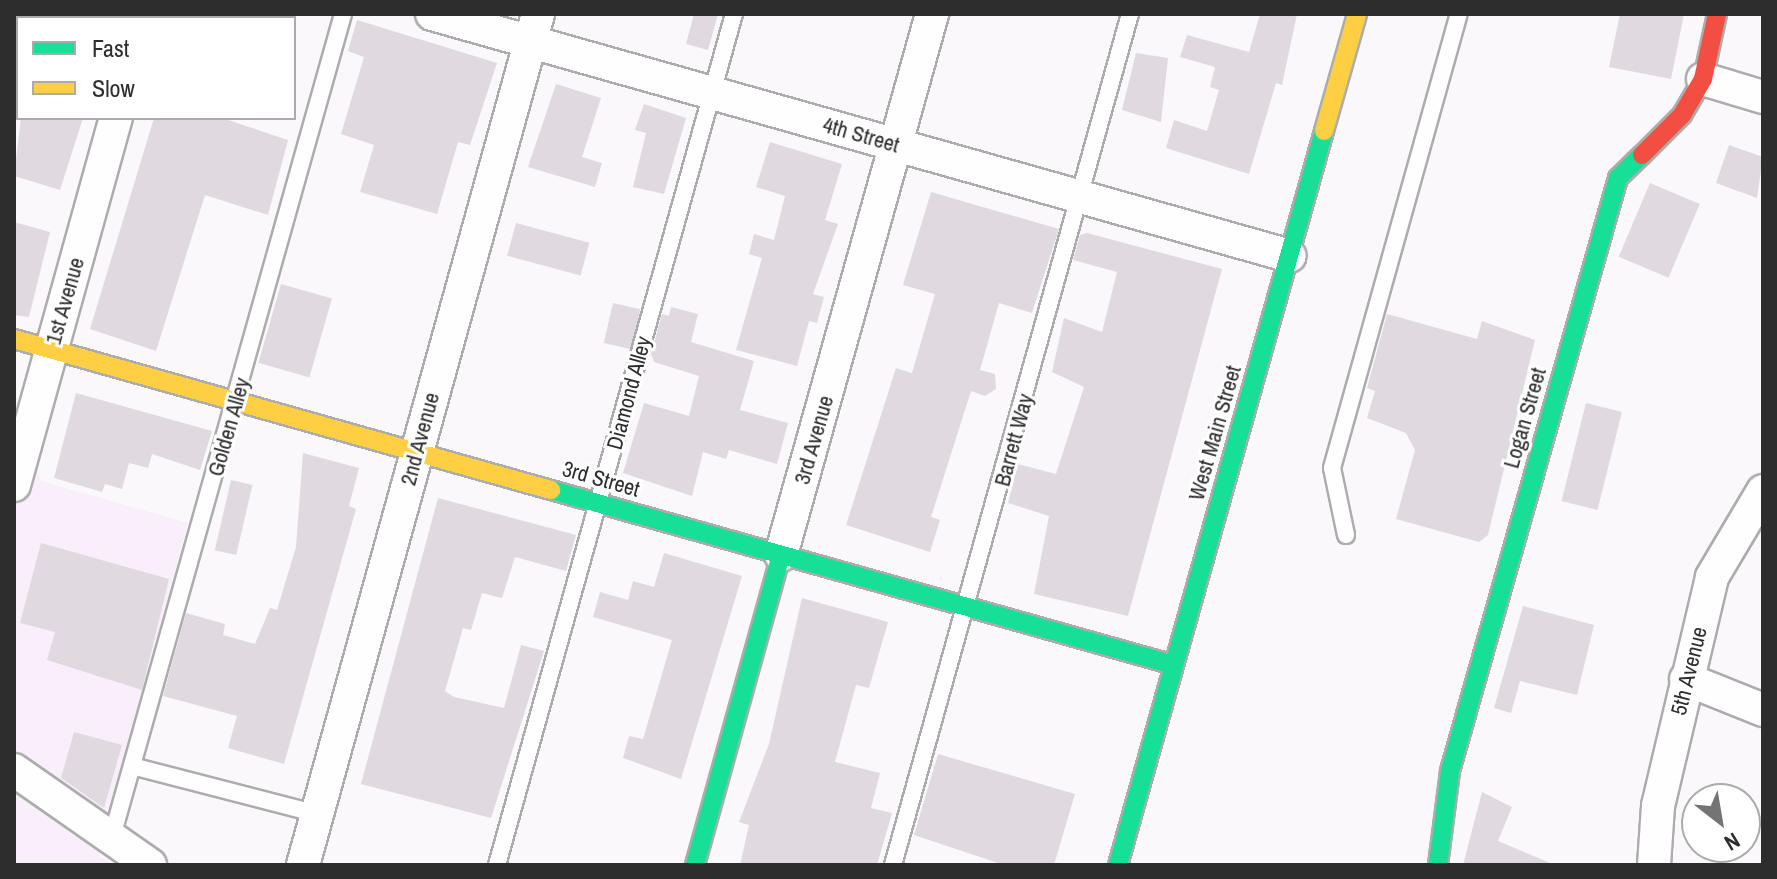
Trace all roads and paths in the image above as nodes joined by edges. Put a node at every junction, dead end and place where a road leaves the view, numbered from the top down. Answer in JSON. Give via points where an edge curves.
{"nodes":[{"id":1,"x":343,"y":14,"type":"edge"},
{"id":2,"x":432,"y":14,"type":"edge"},
{"id":3,"x":734,"y":14,"type":"edge"},
{"id":4,"x":932,"y":14,"type":"edge"},
{"id":5,"x":1130,"y":14,"type":"edge"},
{"id":6,"x":1357,"y":14,"type":"edge"},
{"id":7,"x":1459,"y":14,"type":"edge"},
{"id":8,"x":1717,"y":14,"type":"edge"},
{"id":9,"x":534,"y":28,"type":"edge"},
{"id":10,"x":1703,"y":79,"type":"junction"},
{"id":11,"x":711,"y":93,"type":"junction"},
{"id":12,"x":1763,"y":97,"type":"edge"},
{"id":13,"x":115,"y":120,"type":"edge"},
{"id":14,"x":896,"y":145,"type":"junction"},
{"id":15,"x":1079,"y":197,"type":"junction"},
{"id":16,"x":1290,"y":256,"type":"junction"},
{"id":17,"x":14,"y":339,"type":"edge"},
{"id":18,"x":51,"y":350,"type":"junction"},
{"id":19,"x":237,"y":400,"type":"junction"},
{"id":20,"x":417,"y":451,"type":"junction"},
{"id":21,"x":14,"y":485,"type":"edge"},
{"id":22,"x":1763,"y":491,"type":"edge"},
{"id":23,"x":599,"y":503,"type":"junction"},
{"id":24,"x":1346,"y":535,"type":"dead end"},
{"id":25,"x":781,"y":555,"type":"junction"},
{"id":26,"x":968,"y":608,"type":"junction"},
{"id":27,"x":1174,"y":665,"type":"junction"},
{"id":28,"x":1686,"y":679,"type":"junction"},
{"id":29,"x":1763,"y":710,"type":"edge"},
{"id":30,"x":132,"y":766,"type":"junction"},
{"id":31,"x":14,"y":770,"type":"edge"},
{"id":32,"x":317,"y":814,"type":"junction"},
{"id":33,"x":111,"y":840,"type":"junction"},
{"id":34,"x":150,"y":865,"type":"edge"},
{"id":35,"x":303,"y":865,"type":"edge"},
{"id":36,"x":497,"y":865,"type":"edge"},
{"id":37,"x":695,"y":865,"type":"edge"},
{"id":38,"x":893,"y":865,"type":"edge"},
{"id":39,"x":1118,"y":865,"type":"edge"},
{"id":40,"x":1438,"y":865,"type":"edge"},
{"id":41,"x":1654,"y":865,"type":"edge"}],
"edges":[{"from":1,"to":19,"type":"lane","name":"Golden Alley"},
{"from":2,"to":9,"type":"street","name":"4th Street"},
{"from":3,"to":11,"type":"lane","name":"Diamond Alley"},
{"from":4,"to":14,"type":"street","name":"3rd Avenue"},
{"from":5,"to":15,"type":"lane","name":"Barrett Way"},
{"from":6,"to":16,"type":"street","name":"West Main Street"},
{"from":7,"to":24,"type":"lane","via":[[1332,468]]},
{"from":8,"to":10,"type":"street","name":"Logan Street"},
{"from":9,"to":11,"type":"street","name":"4th Street"},
{"from":9,"to":20,"type":"street","name":"2nd Avenue"},
{"from":10,"to":12,"type":"street"},
{"from":10,"to":40,"type":"street","name":"Logan Street","via":[[1682,115],[1618,178],[1450,771]]},
{"from":11,"to":14,"type":"street","name":"4th Street"},
{"from":11,"to":23,"type":"lane","name":"Diamond Alley"},
{"from":13,"to":18,"type":"street","name":"1st Avenue"},
{"from":14,"to":15,"type":"street","name":"4th Street"},
{"from":14,"to":25,"type":"street","name":"3rd Avenue"},
{"from":15,"to":16,"type":"street","name":"4th Street"},
{"from":15,"to":26,"type":"lane","name":"Barrett Way"},
{"from":16,"to":27,"type":"street","name":"West Main Street"},
{"from":17,"to":18,"type":"street","name":"3rd Street"},
{"from":18,"to":19,"type":"street","name":"3rd Street"},
{"from":18,"to":21,"type":"street","name":"1st Avenue"},
{"from":19,"to":20,"type":"street","name":"3rd Street"},
{"from":19,"to":30,"type":"lane","name":"Golden Alley"},
{"from":20,"to":23,"type":"street","name":"3rd Street"},
{"from":20,"to":32,"type":"street","name":"2nd Avenue"},
{"from":22,"to":28,"type":"street","name":"5th Avenue","via":[[1712,577]]},
{"from":23,"to":25,"type":"street","name":"3rd Street"},
{"from":23,"to":36,"type":"lane","name":"Diamond Alley"},
{"from":25,"to":26,"type":"street","name":"3rd Street"},
{"from":25,"to":37,"type":"street","name":"3rd Avenue"},
{"from":26,"to":27,"type":"street","name":"3rd Street"},
{"from":26,"to":38,"type":"lane","name":"Barrett Way"},
{"from":27,"to":39,"type":"street","name":"West Main Street"},
{"from":28,"to":29,"type":"street"},
{"from":28,"to":41,"type":"street","name":"5th Avenue","via":[[1658,806]]},
{"from":30,"to":32,"type":"lane"},
{"from":30,"to":33,"type":"lane","name":"Golden Alley"},
{"from":31,"to":33,"type":"street"},
{"from":32,"to":35,"type":"street","name":"2nd Avenue"},
{"from":33,"to":34,"type":"street"}]}
